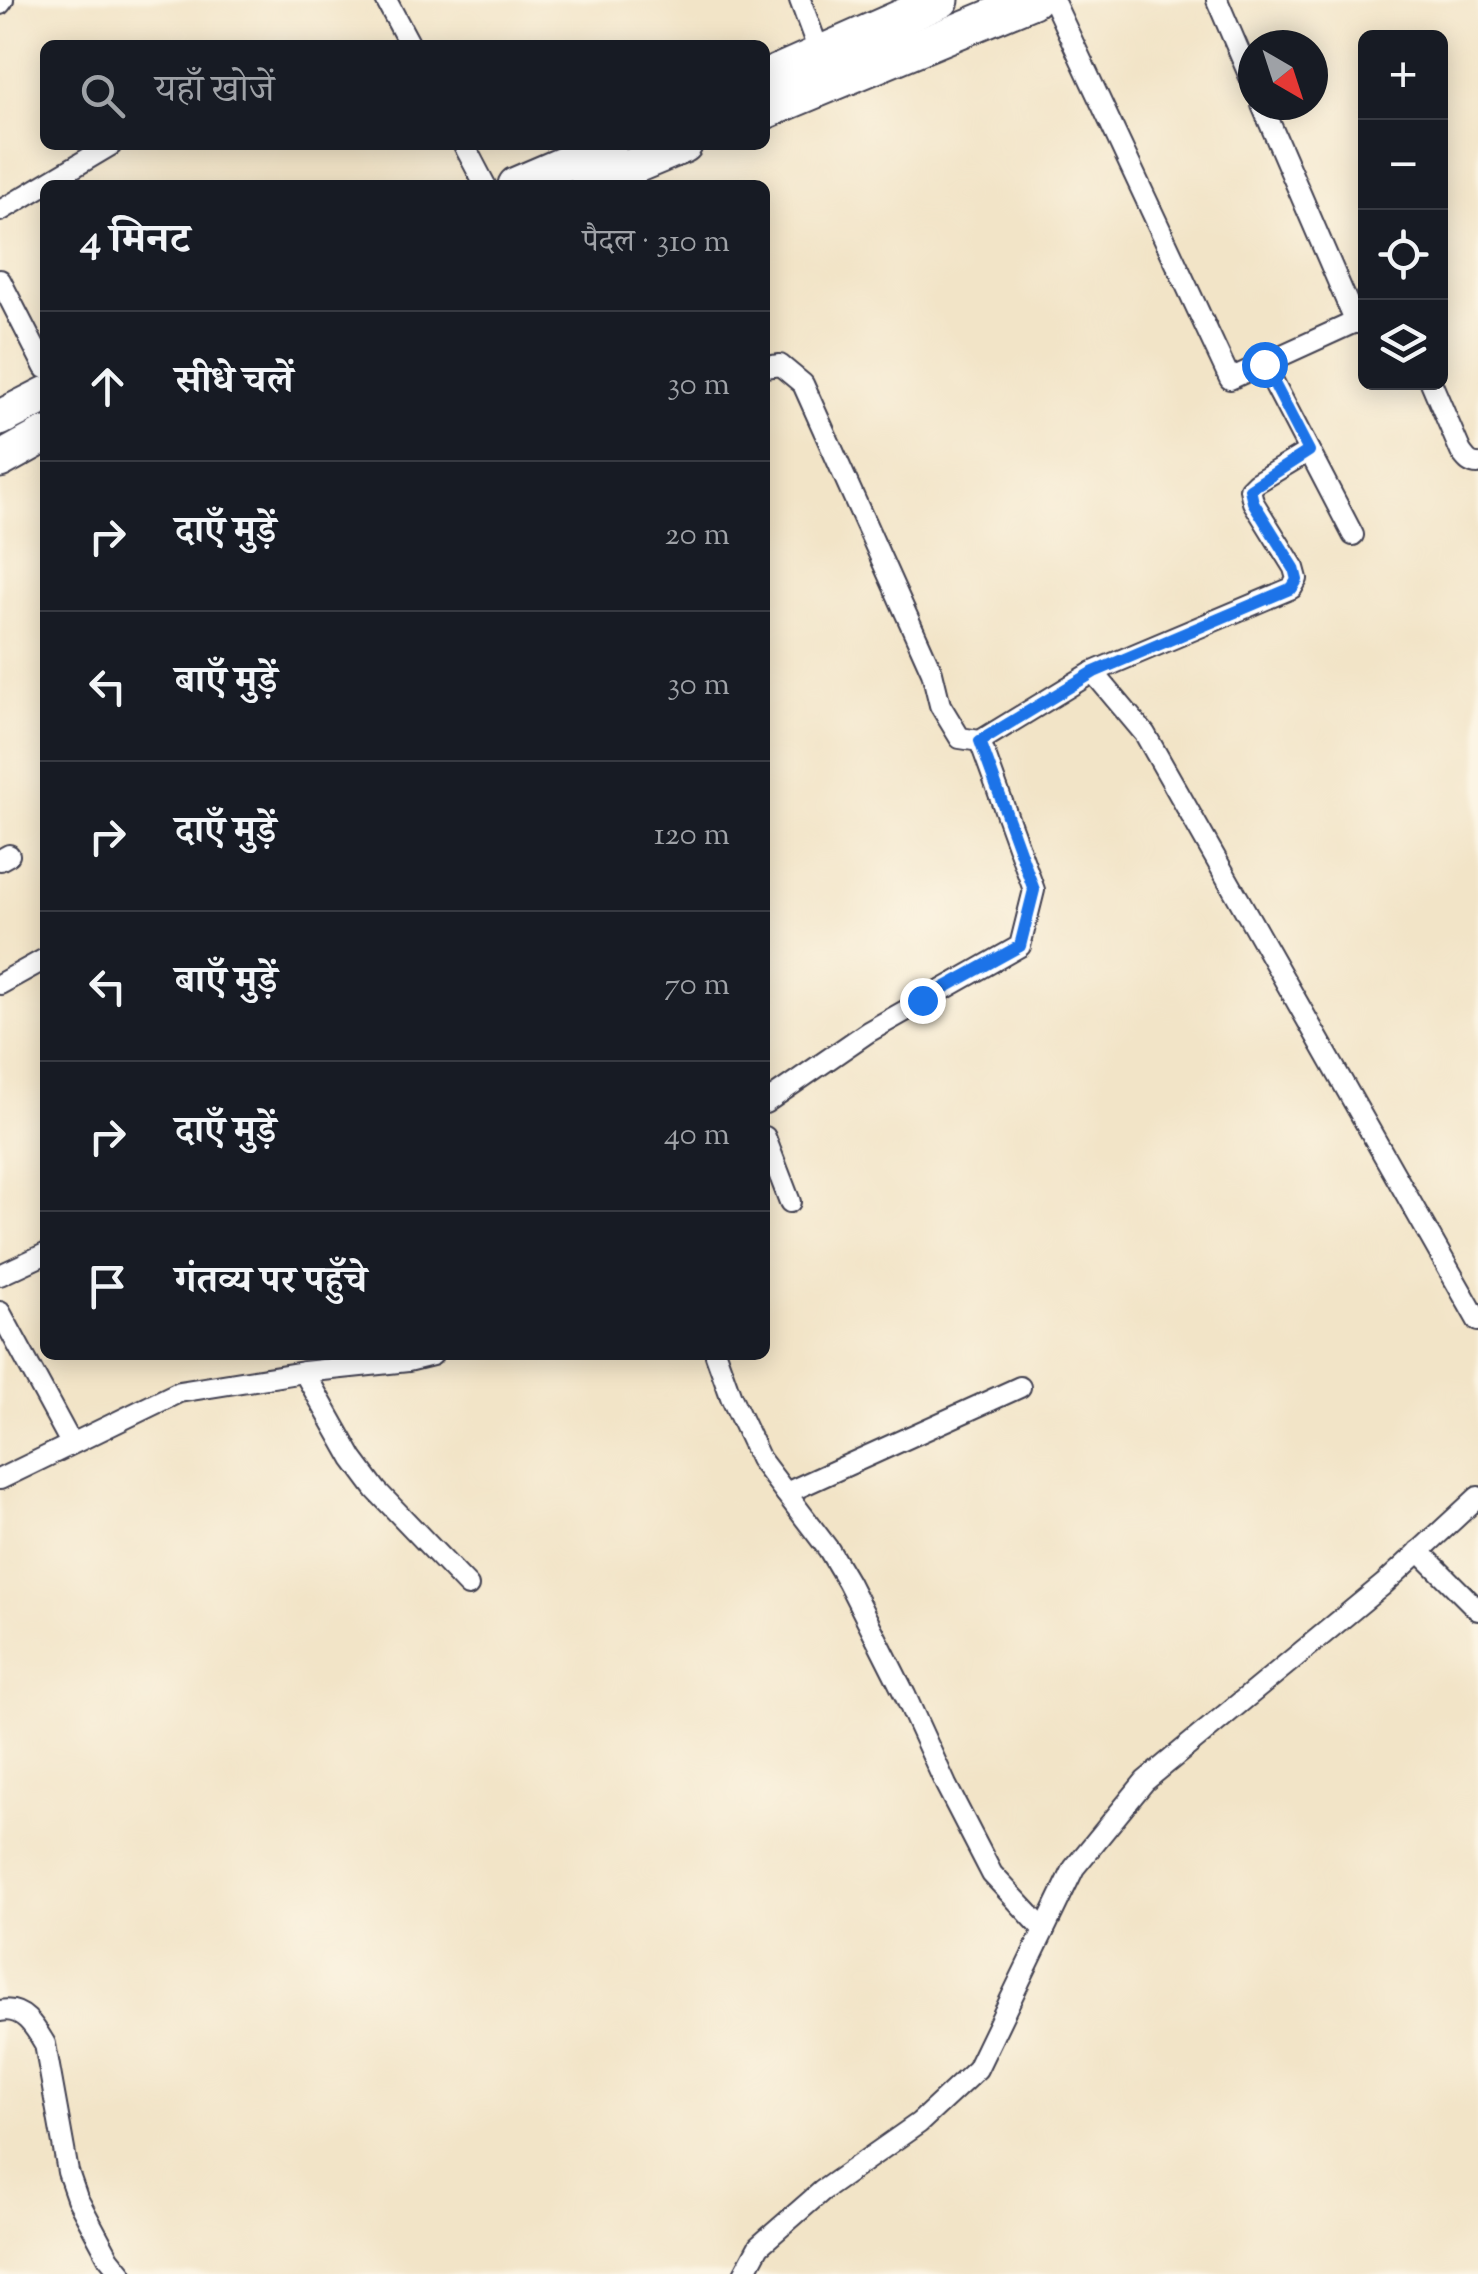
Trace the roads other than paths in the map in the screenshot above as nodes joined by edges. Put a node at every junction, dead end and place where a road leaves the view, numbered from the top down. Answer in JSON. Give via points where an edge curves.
{"nodes":[{"id":1,"x":386,"y":0,"type":"edge"},
{"id":2,"x":800,"y":0,"type":"edge"},
{"id":3,"x":941,"y":0,"type":"edge"},
{"id":4,"x":1033,"y":0,"type":"edge"},
{"id":5,"x":1054,"y":0,"type":"edge"},
{"id":6,"x":1217,"y":0,"type":"edge"},
{"id":7,"x":407,"y":40,"type":"edge"},
{"id":8,"x":1238,"y":49,"type":"edge"},
{"id":9,"x":820,"y":54,"type":"junction"},
{"id":10,"x":770,"y":76,"type":"edge"},
{"id":11,"x":770,"y":109,"type":"edge"},
{"id":12,"x":1269,"y":120,"type":"edge"},
{"id":13,"x":103,"y":150,"type":"edge"},
{"id":14,"x":467,"y":150,"type":"edge"},
{"id":15,"x":597,"y":150,"type":"edge"},
{"id":16,"x":672,"y":150,"type":"edge"},
{"id":17,"x":52,"y":180,"type":"edge"},
{"id":18,"x":483,"y":180,"type":"edge"},
{"id":19,"x":528,"y":180,"type":"edge"},
{"id":20,"x":600,"y":180,"type":"edge"},
{"id":21,"x":40,"y":187,"type":"edge"},
{"id":22,"x":0,"y":211,"type":"edge"},
{"id":23,"x":0,"y":280,"type":"edge"},
{"id":24,"x":1358,"y":313,"type":"edge"},
{"id":25,"x":1358,"y":321,"type":"edge"},
{"id":26,"x":40,"y":358,"type":"edge"},
{"id":27,"x":1264,"y":364,"type":"junction"},
{"id":28,"x":770,"y":366,"type":"edge"},
{"id":29,"x":1434,"y":390,"type":"edge"},
{"id":30,"x":40,"y":398,"type":"edge"},
{"id":31,"x":0,"y":418,"type":"edge"},
{"id":32,"x":40,"y":438,"type":"edge"},
{"id":33,"x":1309,"y":451,"type":"junction"},
{"id":34,"x":0,"y":460,"type":"edge"},
{"id":35,"x":1478,"y":464,"type":"edge"},
{"id":36,"x":1353,"y":535,"type":"dead end"},
{"id":37,"x":1094,"y":672,"type":"junction"},
{"id":38,"x":980,"y":741,"type":"junction"},
{"id":39,"x":40,"y":962,"type":"edge"},
{"id":40,"x":0,"y":984,"type":"edge"},
{"id":41,"x":770,"y":1101,"type":"edge"},
{"id":42,"x":770,"y":1150,"type":"edge"},
{"id":43,"x":790,"y":1202,"type":"dead end"},
{"id":44,"x":40,"y":1256,"type":"edge"},
{"id":45,"x":0,"y":1275,"type":"edge"},
{"id":46,"x":0,"y":1312,"type":"edge"},
{"id":47,"x":1478,"y":1321,"type":"edge"},
{"id":48,"x":412,"y":1360,"type":"edge"},
{"id":49,"x":718,"y":1360,"type":"edge"},
{"id":50,"x":304,"y":1372,"type":"junction"},
{"id":51,"x":1020,"y":1387,"type":"dead end"},
{"id":52,"x":71,"y":1443,"type":"junction"},
{"id":53,"x":0,"y":1479,"type":"edge"},
{"id":54,"x":786,"y":1493,"type":"junction"},
{"id":55,"x":1478,"y":1497,"type":"edge"},
{"id":56,"x":1420,"y":1552,"type":"junction"},
{"id":57,"x":468,"y":1586,"type":"dead end"},
{"id":58,"x":1478,"y":1610,"type":"edge"},
{"id":59,"x":1044,"y":1930,"type":"junction"},
{"id":60,"x":0,"y":2010,"type":"edge"},
{"id":61,"x":122,"y":2274,"type":"edge"},
{"id":62,"x":744,"y":2274,"type":"edge"}],
"edges":[{"from":1,"to":7,"type":"street"},
{"from":2,"to":9,"type":"street"},
{"from":3,"to":9,"type":"highway"},
{"from":4,"to":11,"type":"highway"},
{"from":5,"to":27,"type":"street","via":[[1230,379]]},
{"from":6,"to":8,"type":"street"},
{"from":9,"to":10,"type":"highway"},
{"from":12,"to":24,"type":"street"},
{"from":13,"to":17,"type":"street"},
{"from":14,"to":18,"type":"street"},
{"from":15,"to":19,"type":"highway"},
{"from":16,"to":20,"type":"highway"},
{"from":21,"to":22,"type":"street"},
{"from":23,"to":26,"type":"street"},
{"from":25,"to":27,"type":"street"},
{"from":27,"to":33,"type":"street"},
{"from":28,"to":38,"type":"street","via":[[780,365],[802,384],[932,672],[940,705],[960,738]]},
{"from":29,"to":35,"type":"street","via":[[1461,452]]},
{"from":30,"to":31,"type":"highway"},
{"from":32,"to":34,"type":"highway"},
{"from":33,"to":36,"type":"street"},
{"from":33,"to":37,"type":"street","via":[[1250,489],[1294,568],[1292,588]]},
{"from":37,"to":38,"type":"street"},
{"from":37,"to":47,"type":"street","via":[[1145,734]]},
{"from":38,"to":41,"type":"street","via":[[1034,890],[1020,946],[868,1032]]},
{"from":39,"to":40,"type":"street"},
{"from":42,"to":43,"type":"street"},
{"from":44,"to":45,"type":"street"},
{"from":46,"to":52,"type":"street"},
{"from":48,"to":50,"type":"street"},
{"from":49,"to":54,"type":"street","via":[[760,1459]]},
{"from":50,"to":52,"type":"street","via":[[179,1392]]},
{"from":50,"to":57,"type":"street","via":[[376,1490]]},
{"from":51,"to":54,"type":"street"},
{"from":52,"to":53,"type":"street"},
{"from":54,"to":59,"type":"street","via":[[848,1582],[992,1874]]},
{"from":55,"to":56,"type":"street"},
{"from":56,"to":58,"type":"street"},
{"from":56,"to":59,"type":"street","via":[[1146,1781],[1074,1868]]},
{"from":59,"to":62,"type":"street","via":[[977,2069],[920,2123],[822,2191],[759,2246]]},
{"from":60,"to":61,"type":"street","via":[[21,2014],[45,2044],[68,2172]]}]}
